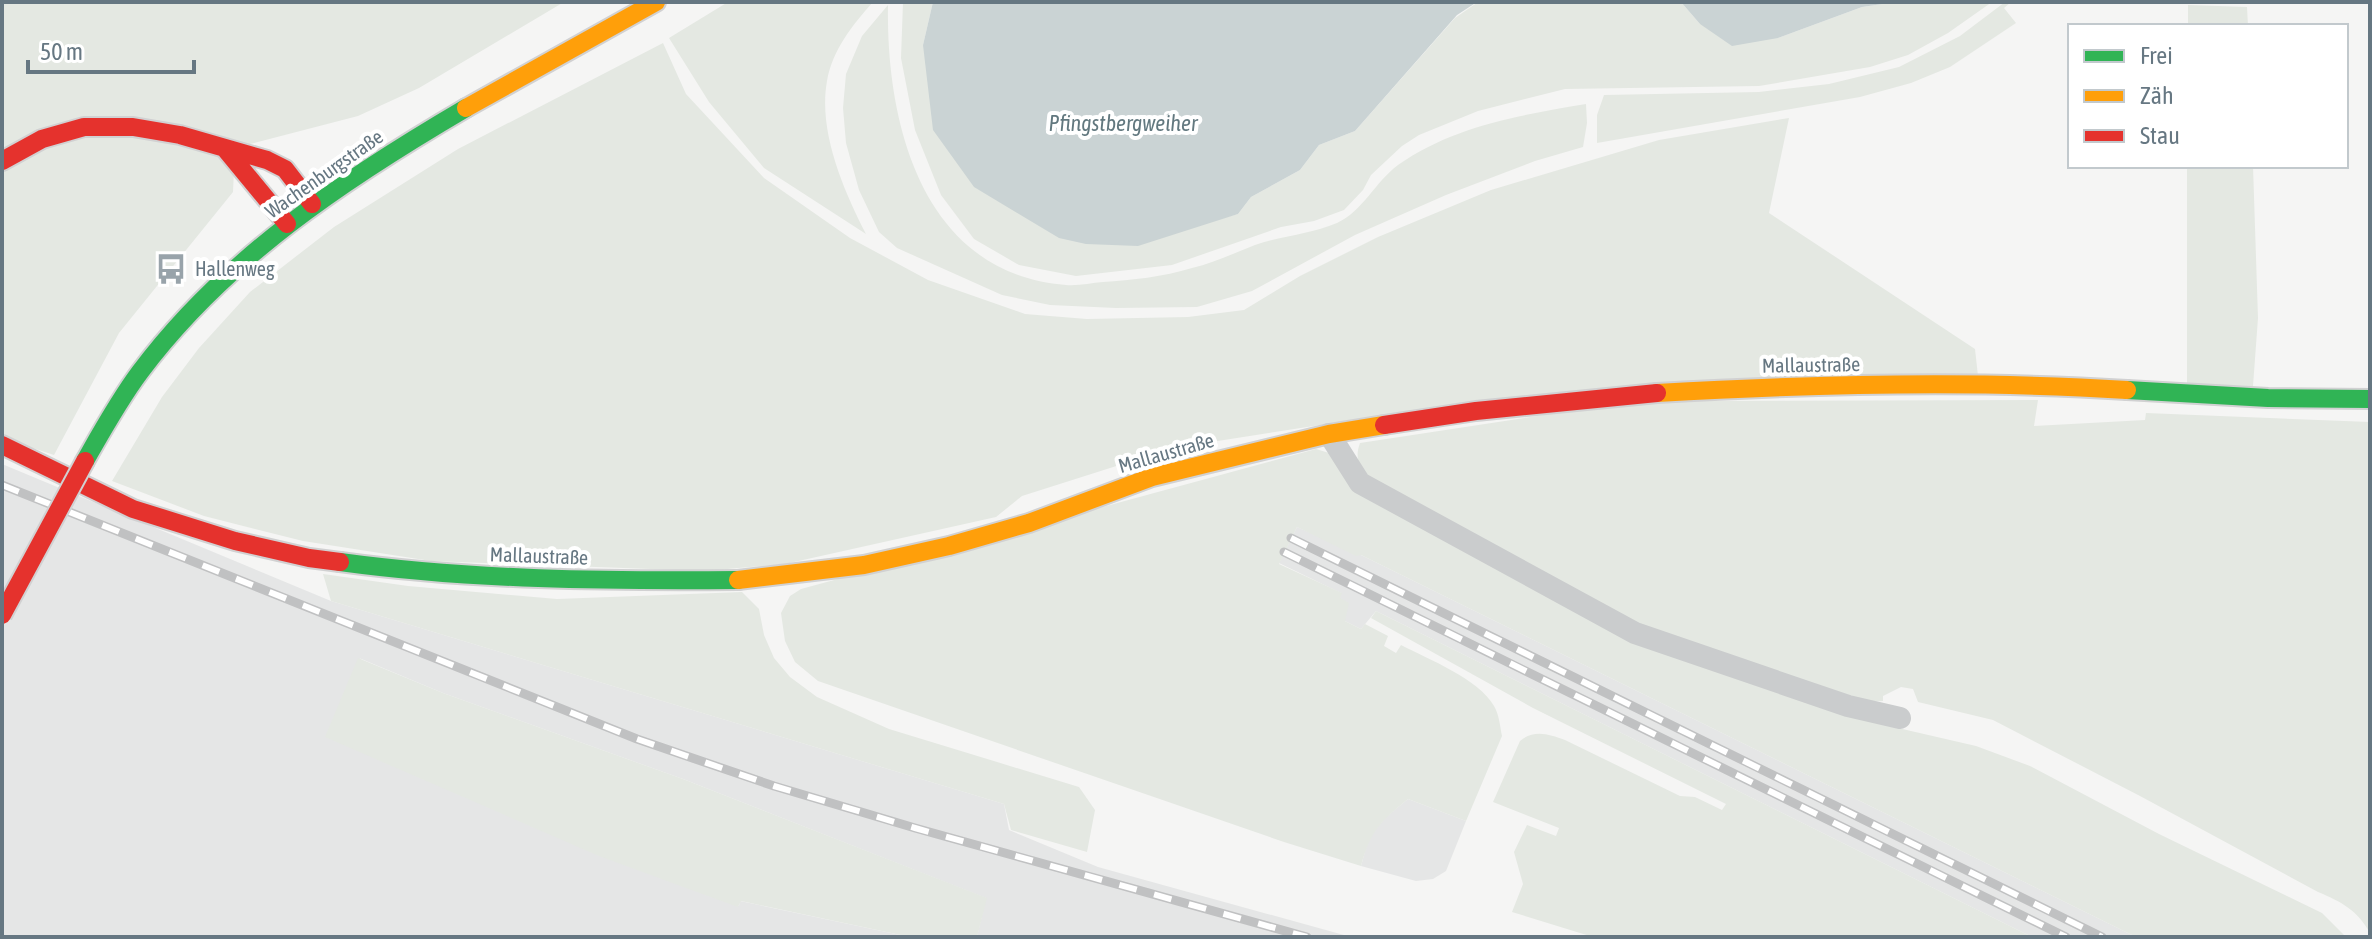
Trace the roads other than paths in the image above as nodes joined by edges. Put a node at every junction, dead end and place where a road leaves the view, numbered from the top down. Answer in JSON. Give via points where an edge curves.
{"nodes":[{"id":1,"x":656,"y":2,"type":"edge"},
{"id":2,"x":226,"y":150,"type":"junction"},
{"id":3,"x":2,"y":161,"type":"edge"},
{"id":4,"x":312,"y":204,"type":"junction"},
{"id":5,"x":287,"y":224,"type":"junction"},
{"id":6,"x":2370,"y":399,"type":"edge"},
{"id":7,"x":1329,"y":434,"type":"junction"},
{"id":8,"x":2,"y":445,"type":"edge"},
{"id":9,"x":2,"y":615,"type":"edge"},
{"id":10,"x":1900,"y":718,"type":"dead end"}],
"edges":[{"from":1,"to":4,"type":"street","name":"Wachenburgstraße","via":[[433,127]]},
{"from":2,"to":3,"type":"street","via":[[133,127],[84,127],[42,139]]},
{"from":2,"to":4,"type":"street","via":[[247,152],[285,169]]},
{"from":2,"to":5,"type":"street"},
{"from":4,"to":5,"type":"street","name":"Wachenburgstraße"},
{"from":5,"to":9,"type":"street","name":"Wachenburgstraße","bridge":true,"via":[[185,320],[133,381]]},
{"from":6,"to":7,"type":"street","name":"Mallaustraße","via":[[2050,385],[1773,386],[1597,397]]},
{"from":7,"to":8,"type":"street","name":"Mallaustraße","via":[[1152,477],[949,546],[864,565],[736,580],[507,578],[309,558],[133,509]]},
{"from":7,"to":10,"type":"street","via":[[1360,483],[1635,633],[1848,706]]}]}
